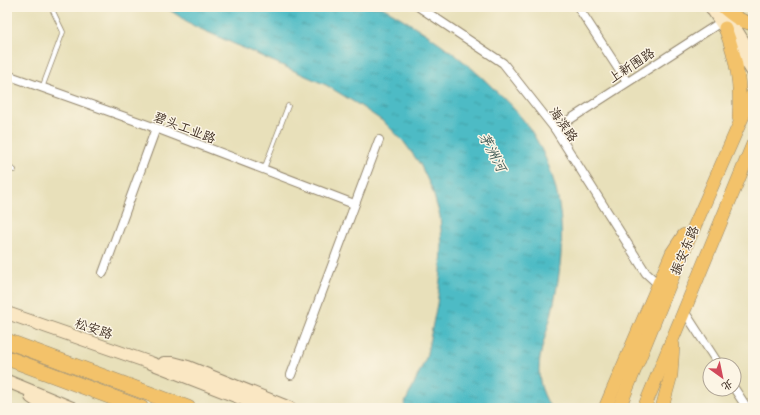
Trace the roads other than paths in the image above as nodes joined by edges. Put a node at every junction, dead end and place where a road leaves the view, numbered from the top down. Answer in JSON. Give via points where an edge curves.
{"nodes":[{"id":1,"x":51,"y":7,"type":"edge"},
{"id":2,"x":419,"y":7,"type":"edge"},
{"id":3,"x":578,"y":7,"type":"edge"},
{"id":4,"x":711,"y":7,"type":"edge"},
{"id":5,"x":722,"y":7,"type":"edge"},
{"id":6,"x":753,"y":24,"type":"edge"},
{"id":7,"x":723,"y":25,"type":"junction"},
{"id":8,"x":753,"y":57,"type":"edge"},
{"id":9,"x":753,"y":72,"type":"edge"},
{"id":10,"x":7,"y":75,"type":"edge"},
{"id":11,"x":627,"y":82,"type":"junction"},
{"id":12,"x":42,"y":88,"type":"junction"},
{"id":13,"x":753,"y":94,"type":"edge"},
{"id":14,"x":288,"y":106,"type":"dead end"},
{"id":15,"x":739,"y":125,"type":"junction"},
{"id":16,"x":156,"y":128,"type":"junction"},
{"id":17,"x":555,"y":130,"type":"junction"},
{"id":18,"x":379,"y":140,"type":"dead end"},
{"id":19,"x":753,"y":144,"type":"edge"},
{"id":20,"x":753,"y":160,"type":"edge"},
{"id":21,"x":7,"y":167,"type":"edge"},
{"id":22,"x":264,"y":169,"type":"junction"},
{"id":23,"x":14,"y":170,"type":"dead end"},
{"id":24,"x":740,"y":176,"type":"junction"},
{"id":25,"x":354,"y":204,"type":"junction"},
{"id":26,"x":702,"y":207,"type":"junction"},
{"id":27,"x":103,"y":273,"type":"dead end"},
{"id":28,"x":659,"y":285,"type":"junction"},
{"id":29,"x":684,"y":312,"type":"junction"},
{"id":30,"x":7,"y":313,"type":"edge"},
{"id":31,"x":672,"y":339,"type":"junction"},
{"id":32,"x":7,"y":341,"type":"edge"},
{"id":33,"x":714,"y":357,"type":"edge"},
{"id":34,"x":7,"y":358,"type":"edge"},
{"id":35,"x":151,"y":363,"type":"junction"},
{"id":36,"x":291,"y":375,"type":"dead end"},
{"id":37,"x":11,"y":383,"type":"edge"},
{"id":38,"x":740,"y":397,"type":"edge"},
{"id":39,"x":47,"y":408,"type":"edge"},
{"id":40,"x":72,"y":408,"type":"edge"},
{"id":41,"x":141,"y":408,"type":"edge"},
{"id":42,"x":188,"y":408,"type":"edge"},
{"id":43,"x":266,"y":408,"type":"edge"},
{"id":44,"x":290,"y":408,"type":"edge"},
{"id":45,"x":605,"y":408,"type":"edge"},
{"id":46,"x":619,"y":408,"type":"edge"},
{"id":47,"x":644,"y":408,"type":"edge"},
{"id":48,"x":662,"y":408,"type":"edge"},
{"id":49,"x":747,"y":408,"type":"edge"}],
"edges":[{"from":1,"to":12,"type":"lane","via":[[63,32]]},
{"from":2,"to":17,"type":"street","name":"海滨路","via":[[503,62]]},
{"from":3,"to":11,"type":"street"},
{"from":4,"to":7,"type":"main road"},
{"from":5,"to":6,"type":"main road","via":[[736,18]]},
{"from":5,"to":8,"type":"main road"},
{"from":7,"to":9,"type":"main road"},
{"from":7,"to":11,"type":"street","name":"上新围路"},
{"from":7,"to":15,"type":"main road","via":[[734,53],[738,73]]},
{"from":10,"to":12,"type":"street","name":"碧头工业路"},
{"from":11,"to":17,"type":"street","name":"上新围路"},
{"from":12,"to":16,"type":"street","name":"碧头工业路"},
{"from":13,"to":15,"type":"main road","name":"振安东路"},
{"from":14,"to":22,"type":"lane"},
{"from":15,"to":26,"type":"main road","name":"振安东路"},
{"from":16,"to":22,"type":"street","name":"碧头工业路"},
{"from":16,"to":27,"type":"street"},
{"from":17,"to":28,"type":"street","name":"海滨路","via":[[646,273]]},
{"from":18,"to":25,"type":"street"},
{"from":19,"to":24,"type":"main road","name":"振安东路"},
{"from":20,"to":24,"type":"main road"},
{"from":21,"to":23,"type":"lane"},
{"from":22,"to":25,"type":"street","name":"碧头工业路"},
{"from":24,"to":29,"type":"main road","name":"振安东路"},
{"from":25,"to":36,"type":"street"},
{"from":26,"to":28,"type":"main road","via":[[676,246]]},
{"from":26,"to":46,"type":"main road","name":"振安东路"},
{"from":28,"to":45,"type":"main road"},
{"from":29,"to":31,"type":"main road","name":"振安东路"},
{"from":29,"to":33,"type":"street"},
{"from":30,"to":35,"type":"main road","name":"松安路"},
{"from":31,"to":47,"type":"main road","name":"振安东路"},
{"from":31,"to":48,"type":"main road","via":[[672,370]]},
{"from":32,"to":42,"type":"highway"},
{"from":34,"to":41,"type":"highway"},
{"from":35,"to":43,"type":"main road","name":"松安路"},
{"from":35,"to":44,"type":"main road","via":[[173,363],[188,367]]},
{"from":37,"to":39,"type":"main road"},
{"from":37,"to":40,"type":"main road"},
{"from":38,"to":49,"type":"street"}]}
